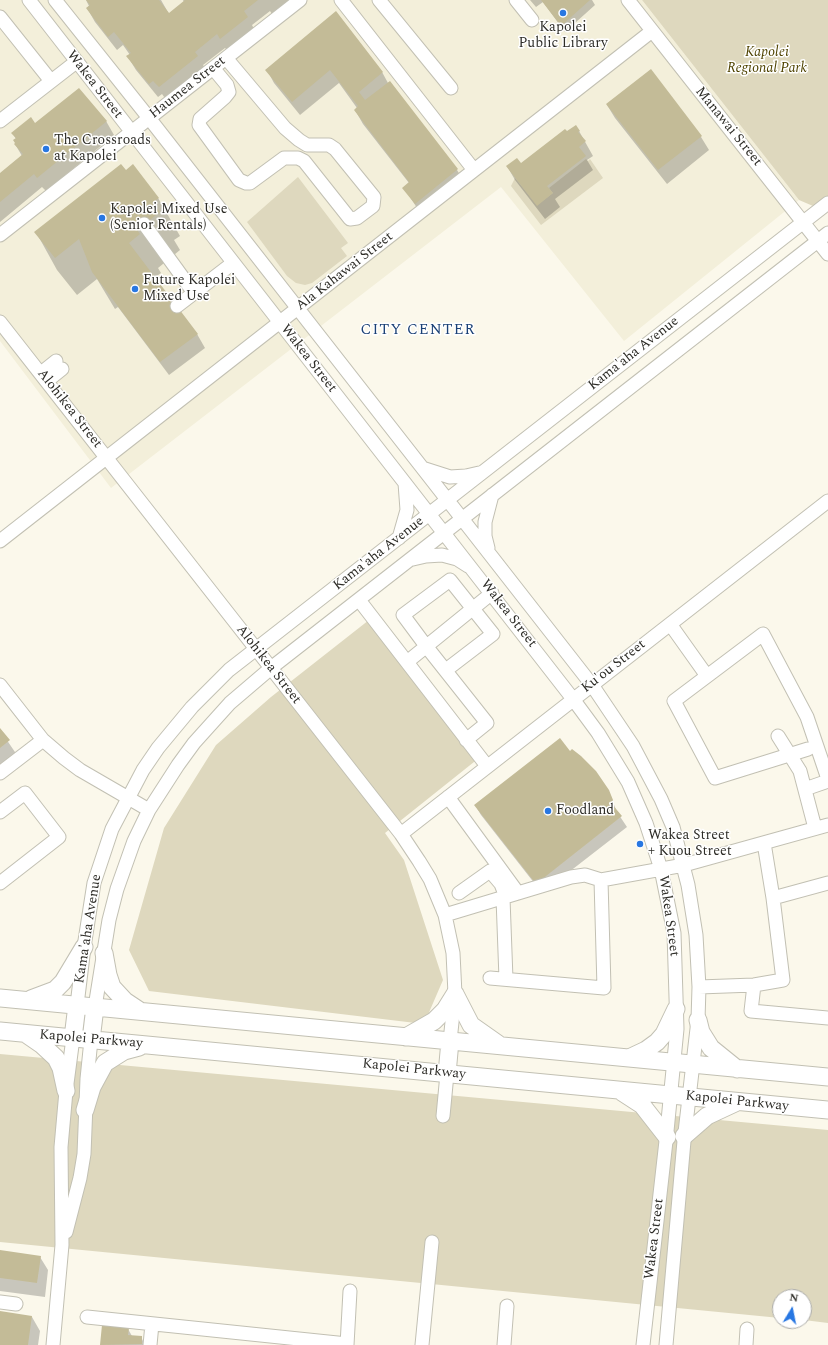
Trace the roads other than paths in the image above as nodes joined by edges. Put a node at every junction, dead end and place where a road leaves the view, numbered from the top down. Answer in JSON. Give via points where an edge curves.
{"nodes":[{"id":1,"x":29,"y":0,"type":"edge"},
{"id":2,"x":55,"y":0,"type":"edge"},
{"id":3,"x":300,"y":0,"type":"edge"},
{"id":4,"x":342,"y":0,"type":"edge"},
{"id":5,"x":379,"y":0,"type":"edge"},
{"id":6,"x":516,"y":0,"type":"edge"},
{"id":7,"x":628,"y":0,"type":"edge"},
{"id":8,"x":0,"y":17,"type":"edge"},
{"id":9,"x":532,"y":20,"type":"dead end"},
{"id":10,"x":652,"y":31,"type":"junction"},
{"id":11,"x":226,"y":58,"type":"junction"},
{"id":12,"x":76,"y":62,"type":"junction"},
{"id":13,"x":213,"y":68,"type":"junction"},
{"id":14,"x":51,"y":81,"type":"junction"},
{"id":15,"x":451,"y":88,"type":"dead end"},
{"id":16,"x":149,"y":118,"type":"junction"},
{"id":17,"x":0,"y":122,"type":"edge"},
{"id":18,"x":131,"y":132,"type":"junction"},
{"id":19,"x":474,"y":170,"type":"junction"},
{"id":20,"x":828,"y":203,"type":"edge"},
{"id":21,"x":803,"y":221,"type":"junction"},
{"id":22,"x":144,"y":224,"type":"dead end"},
{"id":23,"x":0,"y":235,"type":"edge"},
{"id":24,"x":823,"y":237,"type":"edge"},
{"id":25,"x":828,"y":254,"type":"edge"},
{"id":26,"x":233,"y":263,"type":"junction"},
{"id":27,"x":194,"y":293,"type":"junction"},
{"id":28,"x":177,"y":306,"type":"dead end"},
{"id":29,"x":299,"y":309,"type":"junction"},
{"id":30,"x":0,"y":322,"type":"edge"},
{"id":31,"x":280,"y":323,"type":"junction"},
{"id":32,"x":59,"y":365,"type":"dead end"},
{"id":33,"x":44,"y":377,"type":"junction"},
{"id":34,"x":107,"y":458,"type":"junction"},
{"id":35,"x":425,"y":469,"type":"junction"},
{"id":36,"x":483,"y":472,"type":"junction"},
{"id":37,"x":405,"y":483,"type":"junction"},
{"id":38,"x":492,"y":495,"type":"junction"},
{"id":39,"x":448,"y":500,"type":"junction"},
{"id":40,"x":828,"y":501,"type":"edge"},
{"id":41,"x":430,"y":514,"type":"junction"},
{"id":42,"x":463,"y":518,"type":"junction"},
{"id":43,"x":444,"y":532,"type":"junction"},
{"id":44,"x":399,"y":538,"type":"junction"},
{"id":45,"x":0,"y":541,"type":"edge"},
{"id":46,"x":489,"y":551,"type":"junction"},
{"id":47,"x":409,"y":560,"type":"junction"},
{"id":48,"x":473,"y":569,"type":"junction"},
{"id":49,"x":492,"y":593,"type":"junction"},
{"id":50,"x":359,"y":600,"type":"junction"},
{"id":51,"x":472,"y":609,"type":"junction"},
{"id":52,"x":670,"y":624,"type":"junction"},
{"id":53,"x":426,"y":646,"type":"junction"},
{"id":54,"x":256,"y":649,"type":"junction"},
{"id":55,"x":407,"y":662,"type":"junction"},
{"id":56,"x":271,"y":668,"type":"junction"},
{"id":57,"x":446,"y":670,"type":"junction"},
{"id":58,"x":707,"y":676,"type":"junction"},
{"id":59,"x":0,"y":685,"type":"edge"},
{"id":60,"x":592,"y":685,"type":"junction"},
{"id":61,"x":573,"y":699,"type":"junction"},
{"id":62,"x":778,"y":736,"type":"dead end"},
{"id":63,"x":43,"y":740,"type":"junction"},
{"id":64,"x":466,"y":740,"type":"junction"},
{"id":65,"x":808,"y":750,"type":"dead end"},
{"id":66,"x":790,"y":755,"type":"junction"},
{"id":67,"x":487,"y":766,"type":"junction"},
{"id":68,"x":0,"y":773,"type":"edge"},
{"id":69,"x":828,"y":780,"type":"edge"},
{"id":70,"x":805,"y":790,"type":"junction"},
{"id":71,"x":448,"y":797,"type":"junction"},
{"id":72,"x":127,"y":798,"type":"junction"},
{"id":73,"x":149,"y":810,"type":"junction"},
{"id":74,"x":0,"y":812,"type":"edge"},
{"id":75,"x":822,"y":826,"type":"edge"},
{"id":76,"x":401,"y":834,"type":"junction"},
{"id":77,"x":764,"y":843,"type":"junction"},
{"id":78,"x":684,"y":865,"type":"junction"},
{"id":79,"x":662,"y":869,"type":"junction"},
{"id":80,"x":601,"y":880,"type":"junction"},
{"id":81,"x":0,"y":883,"type":"edge"},
{"id":82,"x":828,"y":883,"type":"edge"},
{"id":83,"x":459,"y":893,"type":"dead end"},
{"id":84,"x":509,"y":896,"type":"junction"},
{"id":85,"x":773,"y":898,"type":"junction"},
{"id":86,"x":446,"y":915,"type":"junction"},
{"id":87,"x":84,"y":947,"type":"junction"},
{"id":88,"x":104,"y":953,"type":"junction"},
{"id":89,"x":490,"y":978,"type":"dead end"},
{"id":90,"x":506,"y":979,"type":"junction"},
{"id":91,"x":754,"y":985,"type":"junction"},
{"id":92,"x":699,"y":987,"type":"junction"},
{"id":93,"x":455,"y":994,"type":"junction"},
{"id":94,"x":0,"y":998,"type":"edge"},
{"id":95,"x":26,"y":1000,"type":"junction"},
{"id":96,"x":77,"y":1005,"type":"junction"},
{"id":97,"x":95,"y":1007,"type":"junction"},
{"id":98,"x":676,"y":1009,"type":"junction"},
{"id":99,"x":140,"y":1011,"type":"junction"},
{"id":100,"x":828,"y":1018,"type":"edge"},
{"id":101,"x":698,"y":1020,"type":"junction"},
{"id":102,"x":0,"y":1031,"type":"edge"},
{"id":103,"x":24,"y":1033,"type":"junction"},
{"id":104,"x":406,"y":1037,"type":"junction"},
{"id":105,"x":73,"y":1038,"type":"junction"},
{"id":106,"x":91,"y":1040,"type":"junction"},
{"id":107,"x":450,"y":1041,"type":"junction"},
{"id":108,"x":145,"y":1045,"type":"junction"},
{"id":109,"x":501,"y":1046,"type":"junction"},
{"id":110,"x":628,"y":1058,"type":"junction"},
{"id":111,"x":674,"y":1062,"type":"junction"},
{"id":112,"x":693,"y":1064,"type":"junction"},
{"id":113,"x":737,"y":1069,"type":"junction"},
{"id":114,"x":447,"y":1074,"type":"junction"},
{"id":115,"x":828,"y":1077,"type":"edge"},
{"id":116,"x":618,"y":1090,"type":"junction"},
{"id":117,"x":66,"y":1091,"type":"junction"},
{"id":118,"x":671,"y":1095,"type":"junction"},
{"id":119,"x":689,"y":1097,"type":"junction"},
{"id":120,"x":738,"y":1102,"type":"junction"},
{"id":121,"x":85,"y":1110,"type":"junction"},
{"id":122,"x":828,"y":1110,"type":"edge"},
{"id":123,"x":443,"y":1116,"type":"dead end"},
{"id":124,"x":666,"y":1139,"type":"junction"},
{"id":125,"x":684,"y":1139,"type":"junction"},
{"id":126,"x":432,"y":1242,"type":"dead end"},
{"id":127,"x":62,"y":1245,"type":"junction"},
{"id":128,"x":350,"y":1291,"type":"dead end"},
{"id":129,"x":0,"y":1302,"type":"edge"},
{"id":130,"x":16,"y":1304,"type":"dead end"},
{"id":131,"x":507,"y":1306,"type":"dead end"},
{"id":132,"x":87,"y":1317,"type":"dead end"},
{"id":133,"x":152,"y":1324,"type":"junction"},
{"id":134,"x":747,"y":1330,"type":"dead end"},
{"id":135,"x":347,"y":1344,"type":"edge"},
{"id":136,"x":53,"y":1345,"type":"edge"},
{"id":137,"x":150,"y":1345,"type":"edge"},
{"id":138,"x":422,"y":1345,"type":"edge"},
{"id":139,"x":504,"y":1345,"type":"edge"},
{"id":140,"x":643,"y":1345,"type":"edge"},
{"id":141,"x":666,"y":1345,"type":"edge"},
{"id":142,"x":746,"y":1345,"type":"edge"}],
"edges":[{"from":1,"to":12,"type":"street","name":"Wakea Street"},
{"from":2,"to":16,"type":"street","name":"Wakea Street"},
{"from":3,"to":11,"type":"street","name":"Haumea Street"},
{"from":4,"to":19,"type":"street"},
{"from":5,"to":15,"type":"street"},
{"from":6,"to":9,"type":"street"},
{"from":7,"to":10,"type":"street","name":"Manawai Street"},
{"from":8,"to":14,"type":"street"},
{"from":10,"to":19,"type":"street","name":"Ala Kahawai Street"},
{"from":10,"to":21,"type":"street","name":"Manawai Street"},
{"from":11,"to":13,"type":"street","name":"Haumea Street"},
{"from":11,"to":13,"type":"street","via":[[285,128],[299,140],[307,146],[329,145],[335,148],[374,197],[373,206],[357,218],[350,219],[304,161],[298,158],[284,158],[250,183],[239,180],[199,125],[200,119],[228,92],[227,85]]},
{"from":12,"to":14,"type":"street"},
{"from":12,"to":18,"type":"street","name":"Wakea Street"},
{"from":13,"to":16,"type":"street","name":"Haumea Street"},
{"from":14,"to":17,"type":"street"},
{"from":16,"to":18,"type":"street","name":"Haumea Street"},
{"from":16,"to":29,"type":"street","name":"Wakea Street"},
{"from":18,"to":23,"type":"street","name":"Haumea Street"},
{"from":18,"to":26,"type":"street","name":"Wakea Street"},
{"from":19,"to":29,"type":"street","name":"Ala Kahawai Street"},
{"from":20,"to":21,"type":"street","name":"Kama'aha Avenue"},
{"from":21,"to":24,"type":"street","name":"Manawai Street"},
{"from":21,"to":36,"type":"street","name":"Kama'aha Avenue"},
{"from":22,"to":27,"type":"street"},
{"from":24,"to":25,"type":"street","name":"Manawai Street"},
{"from":24,"to":38,"type":"street","name":"Kama'aha Avenue"},
{"from":26,"to":27,"type":"street"},
{"from":26,"to":31,"type":"street","name":"Wakea Street"},
{"from":27,"to":28,"type":"street"},
{"from":29,"to":31,"type":"street","name":"Ala Kahawai Street"},
{"from":29,"to":35,"type":"street","name":"Wakea Street"},
{"from":30,"to":33,"type":"street","name":"Alohikea Street"},
{"from":31,"to":34,"type":"street","name":"Ala Kahawai Street"},
{"from":31,"to":37,"type":"street","name":"Wakea Street"},
{"from":32,"to":33,"type":"street"},
{"from":33,"to":34,"type":"street","name":"Alohikea Street"},
{"from":34,"to":45,"type":"street","name":"Ala Kahawai Street"},
{"from":34,"to":54,"type":"street","name":"Alohikea Street"},
{"from":35,"to":36,"type":"street","via":[[450,477]]},
{"from":35,"to":39,"type":"street","name":"Wakea Street"},
{"from":36,"to":39,"type":"street","name":"Kama'aha Avenue"},
{"from":37,"to":41,"type":"street","name":"Wakea Street"},
{"from":37,"to":44,"type":"street","via":[[407,510]]},
{"from":38,"to":42,"type":"street","name":"Kama'aha Avenue"},
{"from":38,"to":46,"type":"street","via":[[485,522]]},
{"from":39,"to":41,"type":"street","name":"Kama'aha Avenue"},
{"from":39,"to":42,"type":"street","name":"Wakea Street"},
{"from":40,"to":52,"type":"street","name":"Ku'ou Street"},
{"from":41,"to":43,"type":"street","name":"Wakea Street"},
{"from":41,"to":44,"type":"street","name":"Kama'aha Avenue"},
{"from":42,"to":43,"type":"street","name":"Kama'aha Avenue"},
{"from":42,"to":46,"type":"street","name":"Wakea Street"},
{"from":43,"to":47,"type":"street","name":"Kama'aha Avenue"},
{"from":43,"to":48,"type":"street","name":"Wakea Street"},
{"from":44,"to":54,"type":"street","name":"Kama'aha Avenue"},
{"from":46,"to":60,"type":"street","name":"Wakea Street"},
{"from":47,"to":48,"type":"street","via":[[442,555],[457,559]]},
{"from":47,"to":50,"type":"street","name":"Kama'aha Avenue"},
{"from":48,"to":49,"type":"street","name":"Wakea Street"},
{"from":49,"to":51,"type":"street"},
{"from":49,"to":61,"type":"street","name":"Wakea Street"},
{"from":50,"to":55,"type":"street"},
{"from":50,"to":56,"type":"street","name":"Kama'aha Avenue"},
{"from":51,"to":53,"type":"street"},
{"from":51,"to":53,"type":"street","via":[[450,580],[403,615]]},
{"from":51,"to":57,"type":"street","via":[[493,634]]},
{"from":52,"to":58,"type":"street"},
{"from":52,"to":60,"type":"street","name":"Ku'ou Street"},
{"from":53,"to":55,"type":"street"},
{"from":53,"to":57,"type":"street"},
{"from":54,"to":56,"type":"street","name":"Alohikea Street"},
{"from":54,"to":72,"type":"street","name":"Kama'aha Avenue","via":[[223,676],[177,724]]},
{"from":55,"to":64,"type":"street"},
{"from":56,"to":73,"type":"street","name":"Kama'aha Avenue","via":[[230,703],[194,743]]},
{"from":56,"to":76,"type":"street","name":"Alohikea Street"},
{"from":57,"to":64,"type":"street","via":[[487,722]]},
{"from":58,"to":66,"type":"street","via":[[674,701],[715,778]]},
{"from":58,"to":69,"type":"street","via":[[763,634],[807,717]]},
{"from":59,"to":63,"type":"street"},
{"from":60,"to":61,"type":"street","name":"Ku'ou Street"},
{"from":60,"to":78,"type":"street","name":"Wakea Street","via":[[648,772],[673,827]]},
{"from":61,"to":67,"type":"street","name":"Ku'ou Street"},
{"from":61,"to":79,"type":"street","name":"Wakea Street","via":[[598,733],[628,782]]},
{"from":62,"to":66,"type":"street"},
{"from":63,"to":68,"type":"street"},
{"from":63,"to":72,"type":"street","via":[[80,770]]},
{"from":64,"to":67,"type":"street"},
{"from":65,"to":66,"type":"street"},
{"from":66,"to":70,"type":"street","via":[[800,771]]},
{"from":67,"to":71,"type":"street","name":"Ku'ou Street"},
{"from":69,"to":70,"type":"street"},
{"from":70,"to":75,"type":"street"},
{"from":71,"to":76,"type":"street","name":"Ku'ou Street"},
{"from":71,"to":84,"type":"street"},
{"from":72,"to":73,"type":"street"},
{"from":72,"to":87,"type":"street","name":"Kama'aha Avenue","via":[[112,829],[94,883]]},
{"from":73,"to":88,"type":"street","name":"Kama'aha Avenue","via":[[134,841],[120,881],[109,920]]},
{"from":74,"to":81,"type":"street","via":[[24,793],[59,837]]},
{"from":75,"to":77,"type":"street"},
{"from":76,"to":86,"type":"street","name":"Alohikea Street","via":[[430,879]]},
{"from":77,"to":78,"type":"street"},
{"from":77,"to":85,"type":"street"},
{"from":78,"to":79,"type":"street"},
{"from":78,"to":92,"type":"street","name":"Wakea Street","via":[[696,935]]},
{"from":79,"to":80,"type":"street"},
{"from":79,"to":98,"type":"street","name":"Wakea Street","via":[[674,933]]},
{"from":80,"to":84,"type":"street","via":[[585,875]]},
{"from":80,"to":90,"type":"street","via":[[604,988]]},
{"from":82,"to":85,"type":"street"},
{"from":83,"to":84,"type":"street","via":[[490,871]]},
{"from":84,"to":86,"type":"street"},
{"from":84,"to":90,"type":"street"},
{"from":85,"to":91,"type":"street","via":[[783,980]]},
{"from":86,"to":93,"type":"street","name":"Alohikea Street","via":[[454,953]]},
{"from":87,"to":95,"type":"main road","via":[[63,982],[45,995]]},
{"from":87,"to":96,"type":"street","name":"Kama'aha Avenue"},
{"from":88,"to":97,"type":"street","name":"Kama'aha Avenue"},
{"from":88,"to":99,"type":"main road","via":[[112,987],[125,1001]]},
{"from":89,"to":90,"type":"street"},
{"from":91,"to":92,"type":"street"},
{"from":91,"to":100,"type":"street","via":[[751,1011]]},
{"from":92,"to":101,"type":"street","name":"Wakea Street"},
{"from":93,"to":104,"type":"main road","via":[[434,1021]]},
{"from":93,"to":107,"type":"street","name":"Alohikea Street"},
{"from":93,"to":109,"type":"main road","via":[[471,1025]]},
{"from":94,"to":95,"type":"main road"},
{"from":95,"to":96,"type":"main road"},
{"from":96,"to":97,"type":"main road"},
{"from":96,"to":105,"type":"main road"},
{"from":97,"to":99,"type":"main road"},
{"from":97,"to":106,"type":"main road"},
{"from":98,"to":110,"type":"main road","via":[[664,1034],[657,1042]]},
{"from":98,"to":111,"type":"street","name":"Wakea Street"},
{"from":99,"to":104,"type":"main road"},
{"from":101,"to":112,"type":"street","name":"Wakea Street"},
{"from":101,"to":113,"type":"main road","via":[[701,1032],[711,1048]]},
{"from":102,"to":103,"type":"main road","name":"Kapolei Parkway"},
{"from":103,"to":105,"type":"main road","name":"Kapolei Parkway"},
{"from":103,"to":117,"type":"main road","via":[[56,1058]]},
{"from":104,"to":107,"type":"main road"},
{"from":105,"to":106,"type":"main road","name":"Kapolei Parkway"},
{"from":105,"to":117,"type":"street"},
{"from":106,"to":108,"type":"main road","name":"Kapolei Parkway"},
{"from":106,"to":121,"type":"street"},
{"from":107,"to":109,"type":"main road"},
{"from":107,"to":114,"type":"main road"},
{"from":108,"to":114,"type":"main road","name":"Kapolei Parkway"},
{"from":108,"to":121,"type":"main road","via":[[124,1051],[105,1063],[92,1087]]},
{"from":109,"to":110,"type":"main road"},
{"from":110,"to":111,"type":"main road"},
{"from":111,"to":112,"type":"main road"},
{"from":111,"to":118,"type":"street","name":"Wakea Street"},
{"from":112,"to":113,"type":"main road"},
{"from":112,"to":119,"type":"street","name":"Wakea Street"},
{"from":113,"to":115,"type":"main road"},
{"from":114,"to":116,"type":"main road","name":"Kapolei Parkway"},
{"from":114,"to":123,"type":"street"},
{"from":116,"to":118,"type":"main road","name":"Kapolei Parkway"},
{"from":116,"to":124,"type":"main road","via":[[642,1105]]},
{"from":117,"to":127,"type":"street","via":[[60,1162]]},
{"from":118,"to":119,"type":"main road","name":"Kapolei Parkway"},
{"from":118,"to":124,"type":"street","name":"Wakea Street"},
{"from":119,"to":120,"type":"main road","name":"Kapolei Parkway"},
{"from":119,"to":125,"type":"street","name":"Wakea Street"},
{"from":120,"to":122,"type":"main road","name":"Kapolei Parkway"},
{"from":120,"to":125,"type":"main road","via":[[706,1116]]},
{"from":121,"to":127,"type":"street","via":[[84,1154],[80,1178]]},
{"from":124,"to":140,"type":"street","name":"Wakea Street"},
{"from":125,"to":141,"type":"street","name":"Wakea Street"},
{"from":126,"to":138,"type":"street"},
{"from":127,"to":136,"type":"street"},
{"from":128,"to":135,"type":"street"},
{"from":129,"to":130,"type":"street"},
{"from":131,"to":139,"type":"street"},
{"from":132,"to":133,"type":"street"},
{"from":133,"to":135,"type":"street"},
{"from":133,"to":137,"type":"street"},
{"from":134,"to":142,"type":"street"}]}
